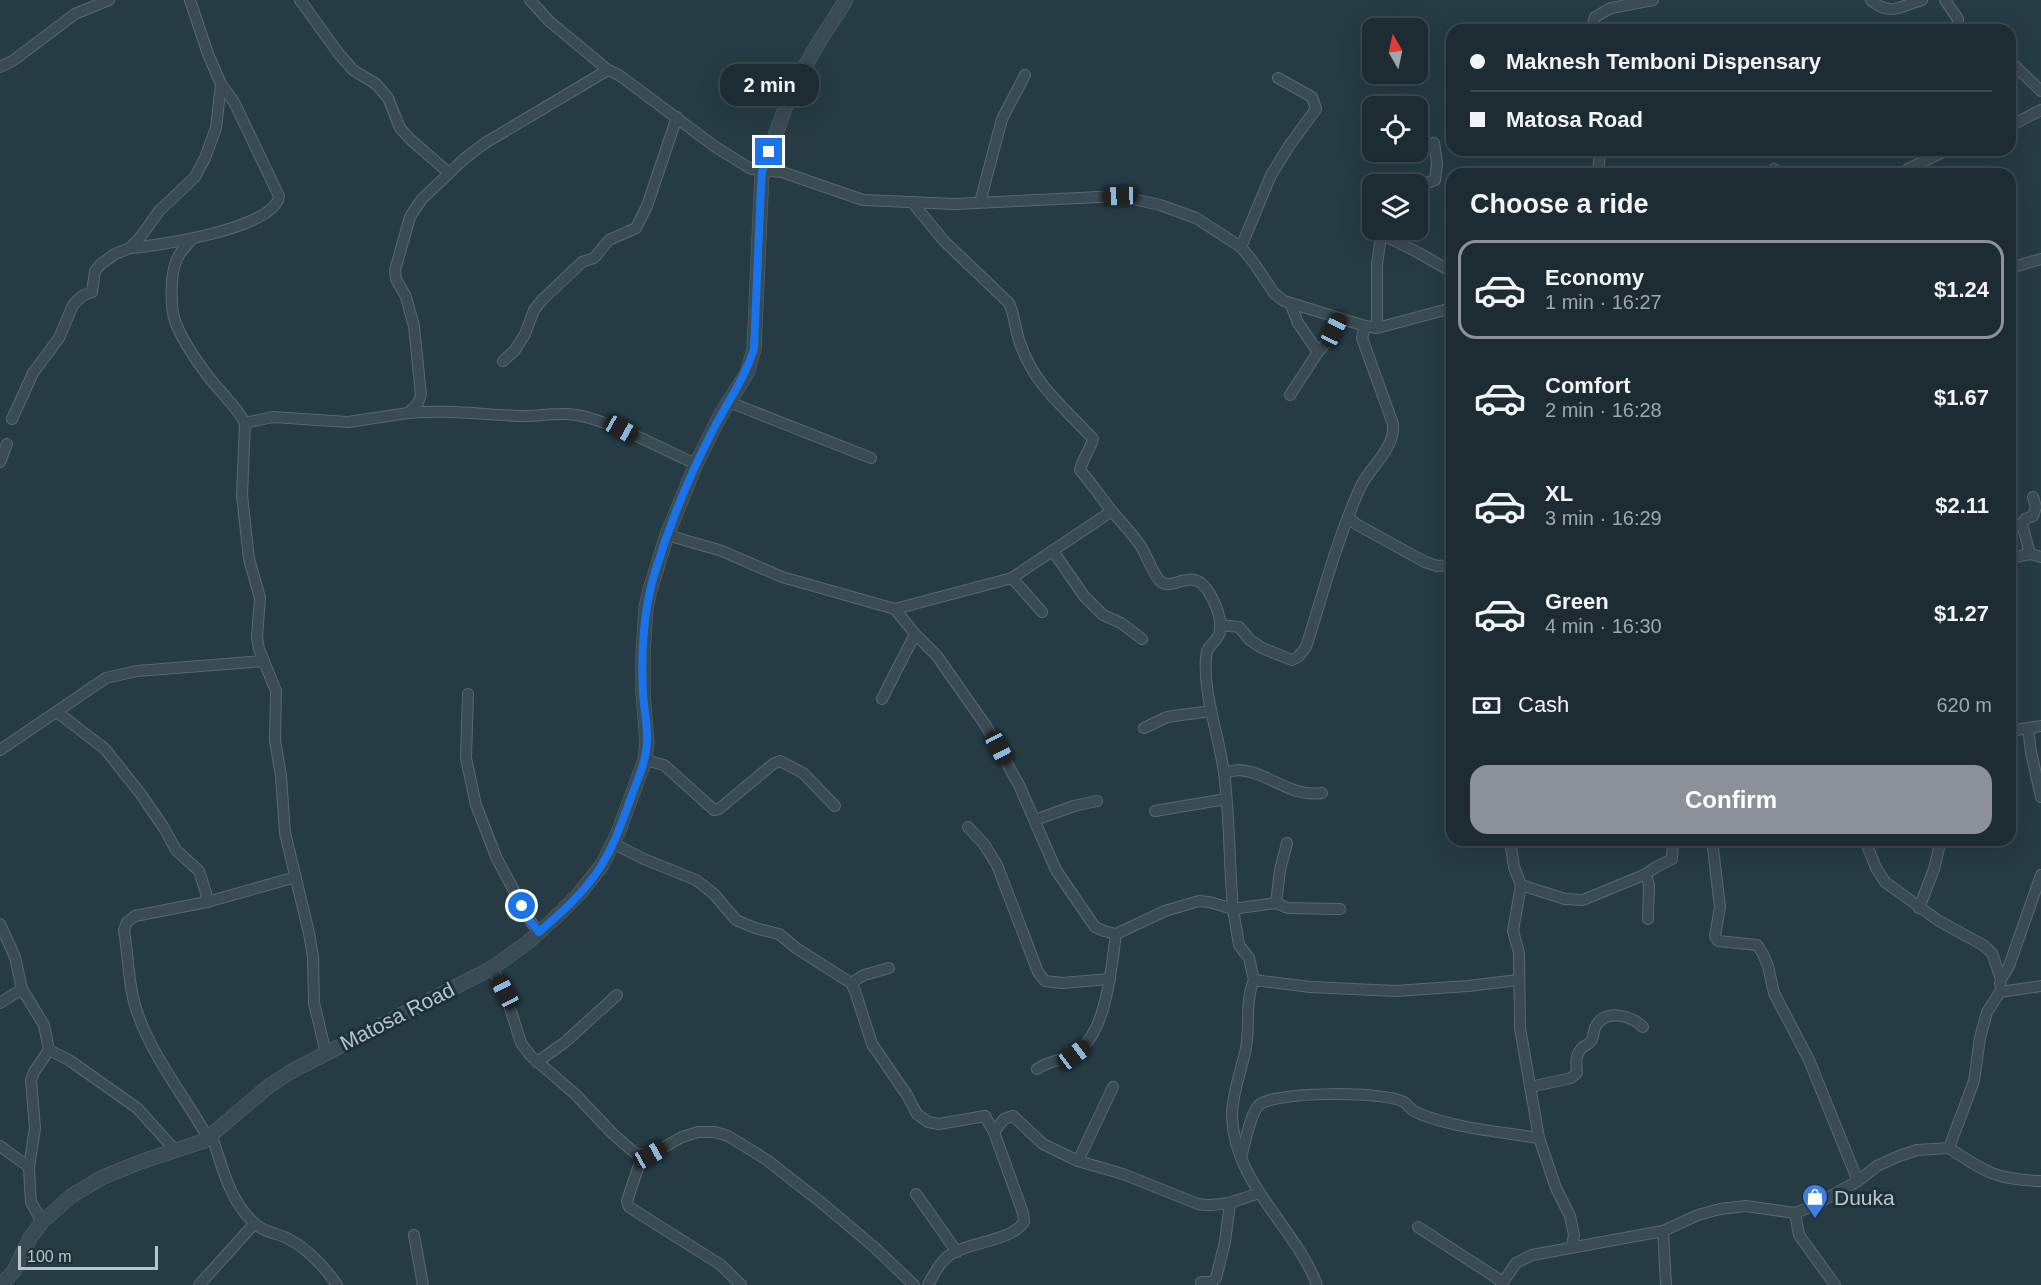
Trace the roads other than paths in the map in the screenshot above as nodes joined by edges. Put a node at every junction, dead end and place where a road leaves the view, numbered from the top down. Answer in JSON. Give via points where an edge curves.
{"nodes":[{"id":1,"x":109,"y":0,"type":"edge"},
{"id":2,"x":190,"y":0,"type":"edge"},
{"id":3,"x":300,"y":0,"type":"edge"},
{"id":4,"x":530,"y":0,"type":"edge"},
{"id":5,"x":846,"y":0,"type":"edge"},
{"id":6,"x":1653,"y":0,"type":"edge"},
{"id":7,"x":1872,"y":0,"type":"edge"},
{"id":8,"x":1922,"y":0,"type":"edge"},
{"id":9,"x":1945,"y":0,"type":"edge"},
{"id":10,"x":1593,"y":24,"type":"edge"},
{"id":11,"x":1957,"y":24,"type":"edge"},
{"id":12,"x":0,"y":67,"type":"edge"},
{"id":13,"x":2016,"y":67,"type":"edge"},
{"id":14,"x":608,"y":70,"type":"junction"},
{"id":15,"x":1025,"y":75,"type":"dead end"},
{"id":16,"x":1278,"y":78,"type":"dead end"},
{"id":17,"x":222,"y":84,"type":"junction"},
{"id":18,"x":2041,"y":91,"type":"edge"},
{"id":19,"x":2041,"y":110,"type":"edge"},
{"id":20,"x":677,"y":117,"type":"junction"},
{"id":21,"x":2016,"y":123,"type":"edge"},
{"id":22,"x":1434,"y":143,"type":"dead end"},
{"id":23,"x":1935,"y":156,"type":"edge"},
{"id":24,"x":1912,"y":168,"type":"edge"},
{"id":25,"x":762,"y":172,"type":"junction"},
{"id":26,"x":449,"y":173,"type":"junction"},
{"id":27,"x":1428,"y":182,"type":"edge"},
{"id":28,"x":912,"y":202,"type":"junction"},
{"id":29,"x":980,"y":202,"type":"junction"},
{"id":30,"x":192,"y":239,"type":"junction"},
{"id":31,"x":1380,"y":240,"type":"edge"},
{"id":32,"x":1395,"y":240,"type":"edge"},
{"id":33,"x":1241,"y":247,"type":"junction"},
{"id":34,"x":130,"y":248,"type":"junction"},
{"id":35,"x":2041,"y":259,"type":"edge"},
{"id":36,"x":2016,"y":266,"type":"edge"},
{"id":37,"x":1446,"y":269,"type":"edge"},
{"id":38,"x":1291,"y":305,"type":"junction"},
{"id":39,"x":1446,"y":310,"type":"edge"},
{"id":40,"x":1340,"y":318,"type":"junction"},
{"id":41,"x":1365,"y":326,"type":"junction"},
{"id":42,"x":1377,"y":328,"type":"junction"},
{"id":43,"x":1318,"y":352,"type":"junction"},
{"id":44,"x":503,"y":361,"type":"dead end"},
{"id":45,"x":1290,"y":395,"type":"dead end"},
{"id":46,"x":729,"y":402,"type":"junction"},
{"id":47,"x":408,"y":413,"type":"junction"},
{"id":48,"x":12,"y":419,"type":"dead end"},
{"id":49,"x":245,"y":423,"type":"junction"},
{"id":50,"x":7,"y":444,"type":"dead end"},
{"id":51,"x":871,"y":458,"type":"dead end"},
{"id":52,"x":0,"y":462,"type":"edge"},
{"id":53,"x":696,"y":464,"type":"junction"},
{"id":54,"x":2033,"y":496,"type":"dead end"},
{"id":55,"x":1112,"y":511,"type":"junction"},
{"id":56,"x":1348,"y":517,"type":"junction"},
{"id":57,"x":667,"y":535,"type":"junction"},
{"id":58,"x":1053,"y":551,"type":"junction"},
{"id":59,"x":2036,"y":556,"type":"edge"},
{"id":60,"x":2016,"y":558,"type":"edge"},
{"id":61,"x":1446,"y":565,"type":"edge"},
{"id":62,"x":1012,"y":578,"type":"junction"},
{"id":63,"x":895,"y":609,"type":"junction"},
{"id":64,"x":1042,"y":612,"type":"dead end"},
{"id":65,"x":1220,"y":625,"type":"junction"},
{"id":66,"x":915,"y":634,"type":"junction"},
{"id":67,"x":1142,"y":639,"type":"dead end"},
{"id":68,"x":264,"y":661,"type":"junction"},
{"id":69,"x":468,"y":694,"type":"dead end"},
{"id":70,"x":882,"y":699,"type":"dead end"},
{"id":71,"x":1211,"y":711,"type":"junction"},
{"id":72,"x":57,"y":712,"type":"junction"},
{"id":73,"x":2041,"y":726,"type":"edge"},
{"id":74,"x":1144,"y":728,"type":"dead end"},
{"id":75,"x":2028,"y":728,"type":"junction"},
{"id":76,"x":2016,"y":730,"type":"edge"},
{"id":77,"x":0,"y":750,"type":"edge"},
{"id":78,"x":645,"y":760,"type":"junction"},
{"id":79,"x":1224,"y":772,"type":"junction"},
{"id":80,"x":1322,"y":793,"type":"dead end"},
{"id":81,"x":2041,"y":797,"type":"edge"},
{"id":82,"x":1226,"y":799,"type":"junction"},
{"id":83,"x":1097,"y":801,"type":"dead end"},
{"id":84,"x":836,"y":806,"type":"dead end"},
{"id":85,"x":1155,"y":811,"type":"dead end"},
{"id":86,"x":1035,"y":820,"type":"junction"},
{"id":87,"x":968,"y":827,"type":"dead end"},
{"id":88,"x":612,"y":843,"type":"junction"},
{"id":89,"x":1287,"y":843,"type":"dead end"},
{"id":90,"x":1511,"y":846,"type":"edge"},
{"id":91,"x":1673,"y":846,"type":"edge"},
{"id":92,"x":1713,"y":846,"type":"edge"},
{"id":93,"x":1867,"y":846,"type":"edge"},
{"id":94,"x":1940,"y":846,"type":"edge"},
{"id":95,"x":1646,"y":874,"type":"junction"},
{"id":96,"x":2041,"y":875,"type":"edge"},
{"id":97,"x":296,"y":877,"type":"junction"},
{"id":98,"x":1521,"y":885,"type":"junction"},
{"id":99,"x":207,"y":902,"type":"junction"},
{"id":100,"x":1276,"y":903,"type":"junction"},
{"id":101,"x":1919,"y":908,"type":"junction"},
{"id":102,"x":1233,"y":909,"type":"junction"},
{"id":103,"x":1340,"y":909,"type":"dead end"},
{"id":104,"x":1648,"y":919,"type":"dead end"},
{"id":105,"x":0,"y":924,"type":"edge"},
{"id":106,"x":539,"y":932,"type":"junction"},
{"id":107,"x":1116,"y":934,"type":"junction"},
{"id":108,"x":492,"y":968,"type":"junction"},
{"id":109,"x":889,"y":968,"type":"dead end"},
{"id":110,"x":2001,"y":979,"type":"junction"},
{"id":111,"x":1110,"y":980,"type":"junction"},
{"id":112,"x":1254,"y":980,"type":"junction"},
{"id":113,"x":1518,"y":980,"type":"junction"},
{"id":114,"x":851,"y":983,"type":"junction"},
{"id":115,"x":2041,"y":986,"type":"edge"},
{"id":116,"x":22,"y":989,"type":"junction"},
{"id":117,"x":2000,"y":992,"type":"junction"},
{"id":118,"x":617,"y":995,"type":"dead end"},
{"id":119,"x":1,"y":1001,"type":"edge"},
{"id":120,"x":1643,"y":1027,"type":"dead end"},
{"id":121,"x":49,"y":1050,"type":"junction"},
{"id":122,"x":326,"y":1053,"type":"junction"},
{"id":123,"x":537,"y":1062,"type":"junction"},
{"id":124,"x":1037,"y":1069,"type":"dead end"},
{"id":125,"x":1113,"y":1087,"type":"dead end"},
{"id":126,"x":1530,"y":1087,"type":"junction"},
{"id":127,"x":994,"y":1132,"type":"junction"},
{"id":128,"x":210,"y":1137,"type":"junction"},
{"id":129,"x":1539,"y":1138,"type":"junction"},
{"id":130,"x":1949,"y":1148,"type":"junction"},
{"id":131,"x":1,"y":1149,"type":"edge"},
{"id":132,"x":176,"y":1151,"type":"junction"},
{"id":133,"x":642,"y":1156,"type":"junction"},
{"id":134,"x":1241,"y":1157,"type":"junction"},
{"id":135,"x":1078,"y":1161,"type":"junction"},
{"id":136,"x":29,"y":1167,"type":"junction"},
{"id":137,"x":1858,"y":1181,"type":"junction"},
{"id":138,"x":2041,"y":1182,"type":"edge"},
{"id":139,"x":1259,"y":1193,"type":"junction"},
{"id":140,"x":916,"y":1194,"type":"dead end"},
{"id":141,"x":1230,"y":1203,"type":"junction"},
{"id":142,"x":1795,"y":1213,"type":"junction"},
{"id":143,"x":42,"y":1222,"type":"junction"},
{"id":144,"x":254,"y":1224,"type":"junction"},
{"id":145,"x":1418,"y":1227,"type":"dead end"},
{"id":146,"x":1663,"y":1230,"type":"junction"},
{"id":147,"x":414,"y":1234,"type":"dead end"},
{"id":148,"x":1572,"y":1246,"type":"junction"},
{"id":149,"x":957,"y":1252,"type":"junction"},
{"id":150,"x":1201,"y":1282,"type":"dead end"},
{"id":151,"x":1502,"y":1283,"type":"edge"},
{"id":152,"x":1,"y":1285,"type":"edge"},
{"id":153,"x":199,"y":1285,"type":"edge"},
{"id":154,"x":337,"y":1285,"type":"edge"},
{"id":155,"x":423,"y":1285,"type":"edge"},
{"id":156,"x":741,"y":1285,"type":"edge"},
{"id":157,"x":914,"y":1285,"type":"edge"},
{"id":158,"x":928,"y":1285,"type":"edge"},
{"id":159,"x":1317,"y":1285,"type":"edge"},
{"id":160,"x":1666,"y":1285,"type":"edge"},
{"id":161,"x":1835,"y":1285,"type":"edge"}],
"edges":[{"from":1,"to":12,"type":"street","via":[[75,14]]},
{"from":2,"to":17,"type":"street"},
{"from":3,"to":26,"type":"street","via":[[353,70],[376,84],[388,98],[400,128]]},
{"from":4,"to":14,"type":"street"},
{"from":5,"to":25,"type":"street","name":"Matosa Road","via":[[804,68]]},
{"from":6,"to":10,"type":"street","via":[[1611,8],[1595,17]]},
{"from":7,"to":8,"type":"street","via":[[1888,10]]},
{"from":9,"to":11,"type":"street"},
{"from":13,"to":18,"type":"street"},
{"from":14,"to":20,"type":"street"},
{"from":14,"to":26,"type":"street","via":[[485,143]]},
{"from":15,"to":29,"type":"street","via":[[1002,119]]},
{"from":16,"to":33,"type":"street","via":[[1312,97],[1316,109],[1271,175]]},
{"from":17,"to":30,"type":"street","via":[[279,202],[264,214]]},
{"from":17,"to":34,"type":"street","via":[[216,128],[206,158],[195,177],[159,211]]},
{"from":19,"to":21,"type":"street"},
{"from":20,"to":25,"type":"street","via":[[741,165]]},
{"from":20,"to":44,"type":"street","via":[[636,228],[609,240],[594,258],[582,262],[542,300],[515,350]]},
{"from":22,"to":27,"type":"street","via":[[1435,180]]},
{"from":23,"to":24,"type":"street"},
{"from":25,"to":28,"type":"street","via":[[782,172],[863,200]]},
{"from":25,"to":46,"type":"street","name":"Matosa Road","via":[[754,349],[747,373]]},
{"from":26,"to":47,"type":"street","via":[[422,199],[410,218],[395,270],[411,311],[420,369],[421,394]]},
{"from":28,"to":29,"type":"street"},
{"from":28,"to":55,"type":"street","via":[[944,241],[1009,303],[1019,342],[1044,388],[1093,439],[1080,470]]},
{"from":29,"to":33,"type":"street","via":[[1120,196],[1196,218]]},
{"from":30,"to":34,"type":"street"},
{"from":30,"to":49,"type":"street","via":[[174,265],[174,319],[209,378],[234,404]]},
{"from":31,"to":42,"type":"street"},
{"from":32,"to":37,"type":"street"},
{"from":33,"to":38,"type":"street","via":[[1274,293]]},
{"from":34,"to":48,"type":"street","via":[[115,254],[95,271],[92,291],[73,305],[59,338],[33,373]]},
{"from":35,"to":36,"type":"street"},
{"from":38,"to":40,"type":"street"},
{"from":38,"to":43,"type":"street"},
{"from":39,"to":42,"type":"street"},
{"from":40,"to":41,"type":"street"},
{"from":40,"to":43,"type":"street"},
{"from":41,"to":42,"type":"street"},
{"from":41,"to":56,"type":"street","via":[[1362,338],[1394,430],[1385,453],[1361,485]]},
{"from":43,"to":45,"type":"street"},
{"from":46,"to":51,"type":"street"},
{"from":46,"to":53,"type":"street","name":"Matosa Road"},
{"from":47,"to":49,"type":"street","via":[[348,422],[273,417]]},
{"from":47,"to":53,"type":"street","via":[[577,415],[621,429]]},
{"from":49,"to":68,"type":"street","via":[[242,495],[249,559],[260,598],[257,637]]},
{"from":50,"to":52,"type":"street"},
{"from":53,"to":57,"type":"street","name":"Matosa Road"},
{"from":54,"to":59,"type":"street","via":[[2035,514],[2025,519],[2022,530]]},
{"from":55,"to":58,"type":"street"},
{"from":55,"to":65,"type":"street","via":[[1129,529],[1162,583],[1190,579],[1203,584],[1214,602]]},
{"from":56,"to":61,"type":"street","via":[[1425,562]]},
{"from":56,"to":65,"type":"street","via":[[1306,647],[1298,657],[1292,660],[1272,653],[1250,640],[1239,627]]},
{"from":57,"to":63,"type":"street","via":[[722,551],[782,577]]},
{"from":57,"to":78,"type":"street","name":"Matosa Road","via":[[646,608]]},
{"from":58,"to":62,"type":"street"},
{"from":58,"to":67,"type":"street","via":[[1090,603]]},
{"from":59,"to":60,"type":"street"},
{"from":62,"to":63,"type":"street"},
{"from":62,"to":64,"type":"street"},
{"from":63,"to":66,"type":"street"},
{"from":65,"to":71,"type":"street","via":[[1206,655]]},
{"from":66,"to":70,"type":"street"},
{"from":66,"to":86,"type":"street","via":[[937,656],[986,726]]},
{"from":68,"to":72,"type":"street","via":[[114,675]]},
{"from":68,"to":97,"type":"street","via":[[276,691],[276,753],[285,833]]},
{"from":69,"to":106,"type":"street","via":[[466,758],[476,806],[497,859]]},
{"from":71,"to":74,"type":"street","via":[[1167,717]]},
{"from":71,"to":79,"type":"street"},
{"from":72,"to":77,"type":"street"},
{"from":72,"to":99,"type":"street","via":[[105,749],[140,793],[176,850],[199,871]]},
{"from":73,"to":75,"type":"street"},
{"from":75,"to":76,"type":"street"},
{"from":75,"to":81,"type":"street"},
{"from":78,"to":84,"type":"street","via":[[664,765],[714,810],[780,761],[803,773]]},
{"from":78,"to":88,"type":"street","name":"Matosa Road"},
{"from":79,"to":80,"type":"street","via":[[1238,770],[1293,791]]},
{"from":79,"to":82,"type":"street"},
{"from":82,"to":85,"type":"street"},
{"from":82,"to":102,"type":"street"},
{"from":83,"to":86,"type":"street"},
{"from":86,"to":107,"type":"street","via":[[1056,870],[1081,908],[1095,927]]},
{"from":87,"to":111,"type":"street","via":[[997,865],[1038,972],[1045,981]]},
{"from":88,"to":106,"type":"street","name":"Matosa Road","via":[[590,881]]},
{"from":88,"to":114,"type":"street","via":[[696,880],[736,920],[779,934]]},
{"from":89,"to":100,"type":"street"},
{"from":90,"to":98,"type":"street"},
{"from":91,"to":95,"type":"street","via":[[1672,859]]},
{"from":92,"to":137,"type":"street","via":[[1720,907],[1715,936],[1718,941],[1757,945],[1763,954],[1774,993],[1809,1060]]},
{"from":93,"to":101,"type":"street","via":[[1885,882]]},
{"from":94,"to":101,"type":"street"},
{"from":95,"to":98,"type":"street","via":[[1577,901]]},
{"from":95,"to":104,"type":"street"},
{"from":96,"to":110,"type":"street"},
{"from":97,"to":99,"type":"street"},
{"from":97,"to":122,"type":"street","via":[[313,957],[314,1003]]},
{"from":98,"to":113,"type":"street","via":[[1513,932],[1519,953]]},
{"from":99,"to":128,"type":"street","via":[[135,916],[124,930],[138,1017],[149,1042]]},
{"from":100,"to":102,"type":"street"},
{"from":100,"to":103,"type":"street","via":[[1288,908]]},
{"from":101,"to":110,"type":"street","via":[[1983,945],[1992,953]]},
{"from":102,"to":107,"type":"street","via":[[1209,902],[1188,903]]},
{"from":102,"to":112,"type":"street","via":[[1239,945],[1249,958]]},
{"from":105,"to":116,"type":"street","via":[[15,957]]},
{"from":106,"to":108,"type":"street","name":"Matosa Road"},
{"from":107,"to":111,"type":"street"},
{"from":108,"to":122,"type":"street","name":"Matosa Road"},
{"from":108,"to":123,"type":"street","via":[[505,992],[521,1043]]},
{"from":109,"to":114,"type":"street"},
{"from":110,"to":117,"type":"street"},
{"from":111,"to":124,"type":"street","via":[[1100,1020],[1085,1046],[1074,1055],[1047,1062]]},
{"from":112,"to":113,"type":"street","via":[[1395,991]]},
{"from":112,"to":134,"type":"street","via":[[1249,991],[1246,1045],[1232,1115]]},
{"from":113,"to":126,"type":"street","via":[[1520,1028]]},
{"from":114,"to":127,"type":"street","via":[[872,1044],[917,1114],[939,1124],[982,1115]]},
{"from":115,"to":117,"type":"street"},
{"from":116,"to":119,"type":"street"},
{"from":116,"to":121,"type":"street","via":[[44,1024]]},
{"from":117,"to":130,"type":"street","via":[[1987,1012],[1974,1081]]},
{"from":118,"to":123,"type":"street","via":[[572,1037]]},
{"from":120,"to":126,"type":"street","via":[[1635,1020],[1613,1015],[1604,1018],[1577,1056],[1577,1073],[1571,1078]]},
{"from":121,"to":132,"type":"street","via":[[137,1108]]},
{"from":121,"to":136,"type":"street","via":[[31,1080],[35,1135]]},
{"from":122,"to":128,"type":"street","name":"Matosa Road","via":[[269,1086]]},
{"from":123,"to":133,"type":"street"},
{"from":125,"to":135,"type":"street"},
{"from":126,"to":129,"type":"street"},
{"from":127,"to":135,"type":"street","via":[[1004,1119],[1013,1116],[1044,1144]]},
{"from":127,"to":149,"type":"street","via":[[1024,1222],[1005,1235]]},
{"from":128,"to":132,"type":"street","name":"Matosa Road"},
{"from":128,"to":144,"type":"street","via":[[228,1186]]},
{"from":129,"to":134,"type":"street","via":[[1484,1132],[1446,1122],[1412,1110],[1403,1101],[1384,1097],[1345,1093],[1296,1096],[1268,1100],[1258,1106]]},
{"from":129,"to":148,"type":"street","via":[[1570,1216]]},
{"from":130,"to":137,"type":"street","via":[[1917,1150],[1899,1156]]},
{"from":130,"to":138,"type":"street","via":[[1983,1171],[2014,1181]]},
{"from":131,"to":136,"type":"street"},
{"from":132,"to":143,"type":"street","name":"Matosa Road","via":[[103,1177],[71,1196]]},
{"from":133,"to":156,"type":"street","via":[[627,1201],[629,1207],[721,1264]]},
{"from":133,"to":157,"type":"street","via":[[698,1132],[728,1136],[767,1160],[823,1204]]},
{"from":134,"to":139,"type":"street"},
{"from":135,"to":141,"type":"street","via":[[1123,1174],[1197,1204]]},
{"from":136,"to":143,"type":"street","via":[[32,1202]]},
{"from":137,"to":142,"type":"street"},
{"from":139,"to":141,"type":"street"},
{"from":139,"to":159,"type":"street"},
{"from":140,"to":149,"type":"street"},
{"from":141,"to":150,"type":"street","via":[[1216,1278]]},
{"from":142,"to":146,"type":"street","via":[[1731,1207]]},
{"from":142,"to":161,"type":"street","via":[[1799,1235]]},
{"from":143,"to":152,"type":"street","name":"Matosa Road","via":[[14,1271]]},
{"from":144,"to":153,"type":"street"},
{"from":144,"to":154,"type":"street","via":[[302,1247],[325,1267]]},
{"from":145,"to":151,"type":"street"},
{"from":146,"to":148,"type":"street"},
{"from":146,"to":160,"type":"street"},
{"from":147,"to":155,"type":"street"},
{"from":148,"to":151,"type":"street","via":[[1523,1259]]},
{"from":149,"to":158,"type":"street","via":[[938,1267]]}]}
